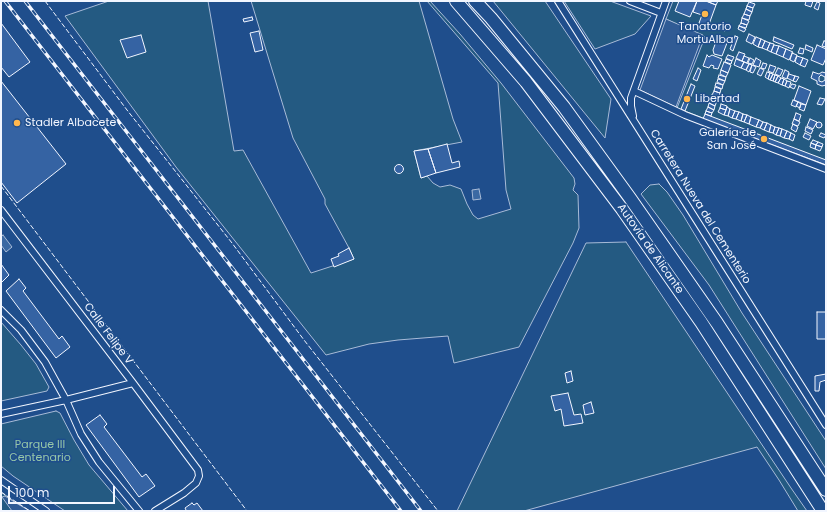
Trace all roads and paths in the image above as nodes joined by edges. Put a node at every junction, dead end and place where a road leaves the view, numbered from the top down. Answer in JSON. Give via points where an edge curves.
{"nodes":[{"id":1,"x":456,"y":1,"type":"edge"},
{"id":2,"x":475,"y":1,"type":"edge"},
{"id":3,"x":481,"y":1,"type":"edge"},
{"id":4,"x":558,"y":1,"type":"edge"},
{"id":5,"x":630,"y":1,"type":"edge"},
{"id":6,"x":666,"y":1,"type":"edge"},
{"id":7,"x":661,"y":13,"type":"junction"},
{"id":8,"x":491,"y":18,"type":"junction"},
{"id":9,"x":634,"y":91,"type":"junction"},
{"id":10,"x":633,"y":120,"type":"junction"},
{"id":11,"x":826,"y":169,"type":"edge"},
{"id":12,"x":1,"y":210,"type":"edge"},
{"id":13,"x":1,"y":310,"type":"edge"},
{"id":14,"x":133,"y":383,"type":"junction"},
{"id":15,"x":66,"y":400,"type":"junction"},
{"id":16,"x":1,"y":414,"type":"edge"},
{"id":17,"x":826,"y":425,"type":"edge"},
{"id":18,"x":1,"y":480,"type":"edge"},
{"id":19,"x":826,"y":490,"type":"edge"},
{"id":20,"x":46,"y":511,"type":"edge"},
{"id":21,"x":139,"y":511,"type":"edge"},
{"id":22,"x":155,"y":511,"type":"edge"},
{"id":23,"x":823,"y":511,"type":"edge"}],
"edges":[{"from":1,"to":23,"type":"highway","name":"Autovía de Alicante","via":[[526,82],[622,209],[701,322]]},
{"from":2,"to":8,"type":"highway","name":"Autovía de Alicante"},
{"from":3,"to":8,"type":"highway"},
{"from":4,"to":10,"type":"street","name":"Carretera Nueva del Cementerio"},
{"from":5,"to":7,"type":"street"},
{"from":6,"to":7,"type":"street"},
{"from":7,"to":9,"type":"street"},
{"from":8,"to":19,"type":"highway","name":"Autovía de Alicante","via":[[564,108],[643,216],[713,317]]},
{"from":9,"to":10,"type":"street","via":[[631,98]]},
{"from":9,"to":11,"type":"street","via":[[685,115]]},
{"from":10,"to":17,"type":"street","name":"Carretera Nueva del Cementerio"},
{"from":12,"to":14,"type":"street","name":"Calle Felipe V"},
{"from":13,"to":15,"type":"street","via":[[22,330],[45,362]]},
{"from":14,"to":15,"type":"street"},
{"from":14,"to":22,"type":"street","name":"Calle Felipe V","via":[[198,470],[196,483]]},
{"from":15,"to":16,"type":"street"},
{"from":15,"to":21,"type":"street","via":[[81,434],[98,462]]},
{"from":18,"to":20,"type":"street"}]}
